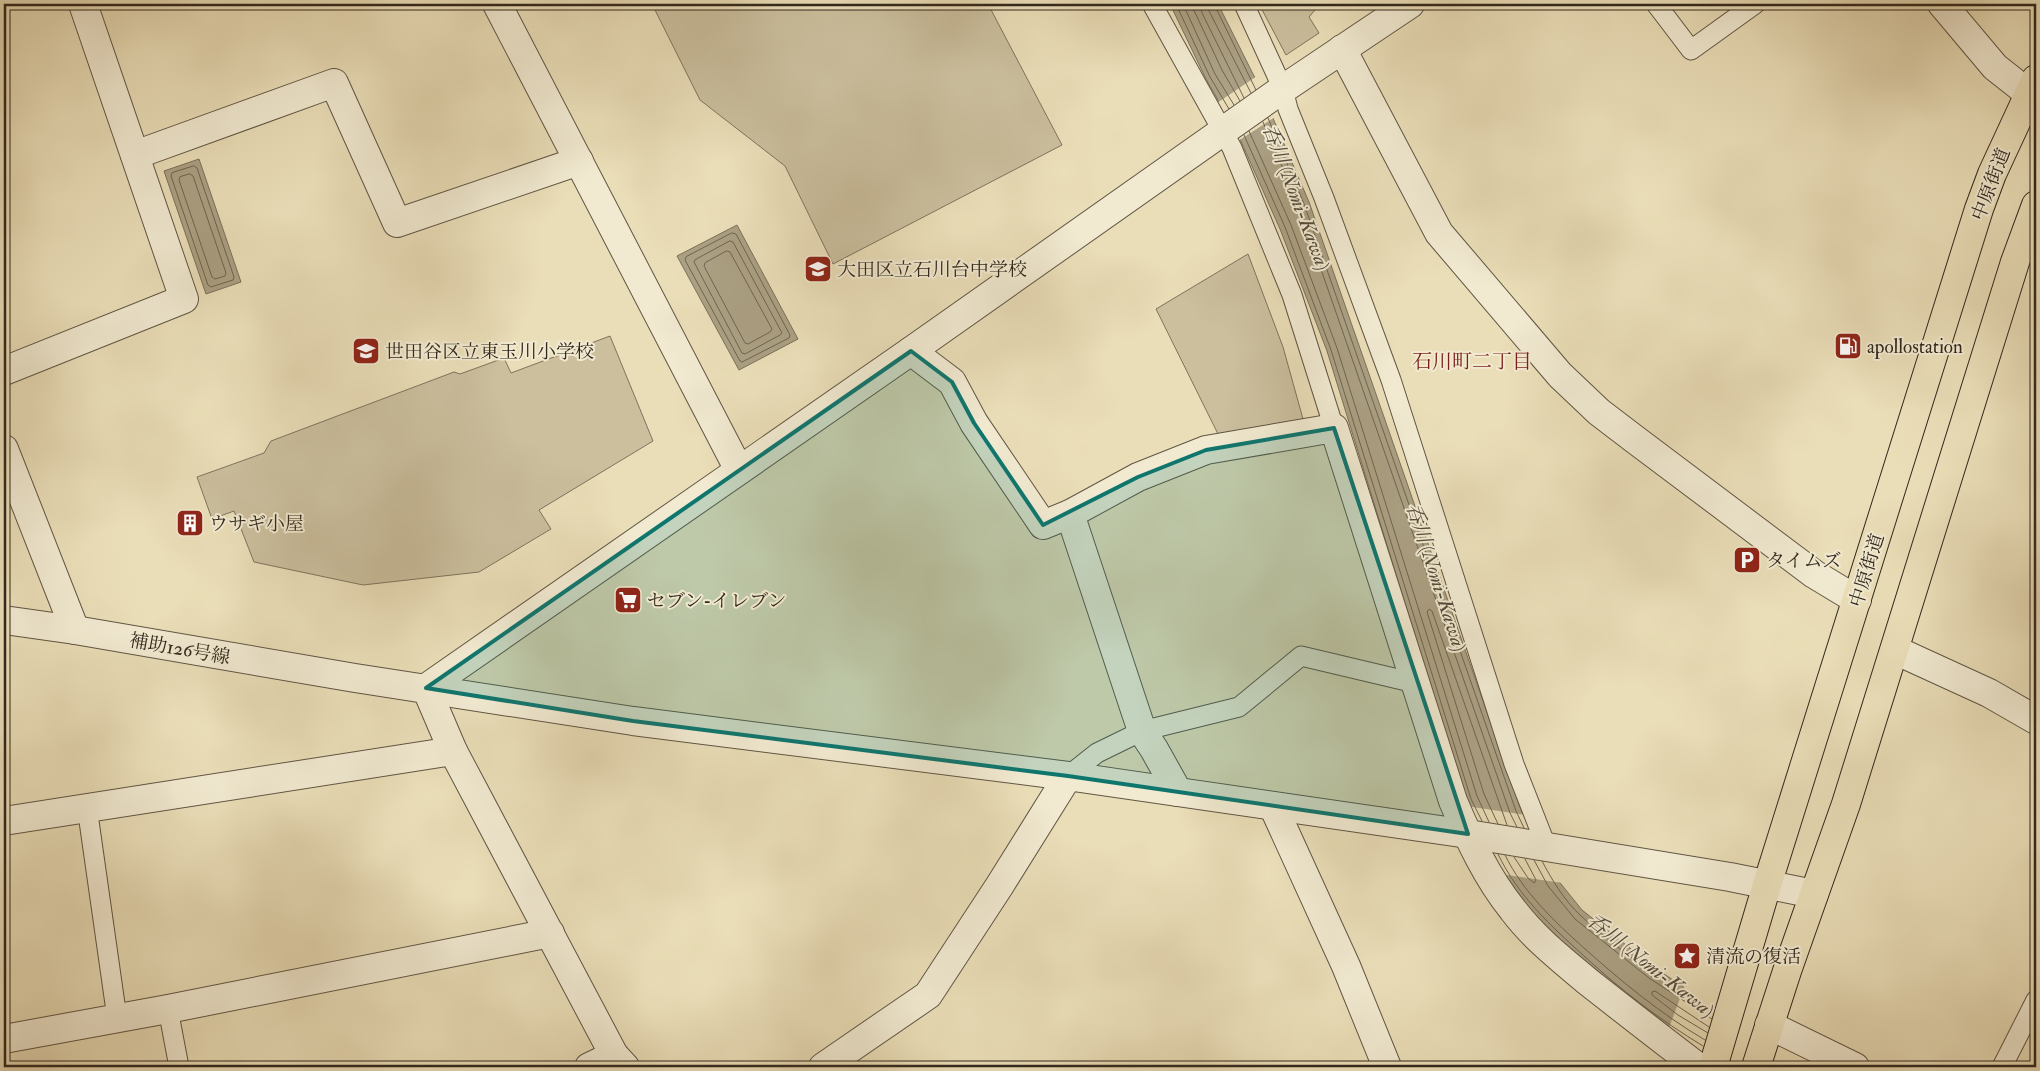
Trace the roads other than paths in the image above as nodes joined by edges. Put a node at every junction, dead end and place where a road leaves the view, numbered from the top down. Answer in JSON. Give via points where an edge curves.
{"nodes":[{"id":1,"x":83,"y":4,"type":"edge"},
{"id":2,"x":497,"y":4,"type":"edge"},
{"id":3,"x":1152,"y":4,"type":"edge"},
{"id":4,"x":1244,"y":4,"type":"edge"},
{"id":5,"x":1410,"y":4,"type":"edge"},
{"id":6,"x":1656,"y":4,"type":"edge"},
{"id":7,"x":1755,"y":4,"type":"edge"},
{"id":8,"x":1942,"y":4,"type":"edge"},
{"id":9,"x":1342,"y":49,"type":"junction"},
{"id":10,"x":1280,"y":91,"type":"junction"},
{"id":11,"x":2034,"y":91,"type":"edge"},
{"id":12,"x":1228,"y":127,"type":"junction"},
{"id":13,"x":135,"y":155,"type":"junction"},
{"id":14,"x":579,"y":161,"type":"junction"},
{"id":15,"x":2036,"y":205,"type":"edge"},
{"id":16,"x":911,"y":351,"type":"junction"},
{"id":17,"x":4,"y":371,"type":"edge"},
{"id":18,"x":1334,"y":428,"type":"junction"},
{"id":19,"x":4,"y":449,"type":"edge"},
{"id":20,"x":739,"y":470,"type":"junction"},
{"id":21,"x":1070,"y":514,"type":"junction"},
{"id":22,"x":1857,"y":600,"type":"junction"},
{"id":23,"x":4,"y":620,"type":"edge"},
{"id":24,"x":75,"y":630,"type":"junction"},
{"id":25,"x":1895,"y":650,"type":"junction"},
{"id":26,"x":1415,"y":683,"type":"junction"},
{"id":27,"x":426,"y":688,"type":"junction"},
{"id":28,"x":2035,"y":716,"type":"edge"},
{"id":29,"x":1142,"y":731,"type":"junction"},
{"id":30,"x":453,"y":751,"type":"junction"},
{"id":31,"x":1068,"y":776,"type":"junction"},
{"id":32,"x":1178,"y":792,"type":"junction"},
{"id":33,"x":1274,"y":806,"type":"junction"},
{"id":34,"x":87,"y":807,"type":"junction"},
{"id":35,"x":4,"y":821,"type":"edge"},
{"id":36,"x":1471,"y":835,"type":"junction"},
{"id":37,"x":1547,"y":848,"type":"junction"},
{"id":38,"x":1766,"y":885,"type":"junction"},
{"id":39,"x":1814,"y":894,"type":"junction"},
{"id":40,"x":550,"y":932,"type":"junction"},
{"id":41,"x":2036,"y":1000,"type":"edge"},
{"id":42,"x":168,"y":1009,"type":"junction"},
{"id":43,"x":117,"y":1018,"type":"junction"},
{"id":44,"x":1768,"y":1029,"type":"junction"},
{"id":45,"x":4,"y":1040,"type":"edge"},
{"id":46,"x":620,"y":1061,"type":"edge"},
{"id":47,"x":1708,"y":1066,"type":"edge"},
{"id":48,"x":179,"y":1067,"type":"edge"},
{"id":49,"x":590,"y":1067,"type":"edge"},
{"id":50,"x":823,"y":1067,"type":"edge"},
{"id":51,"x":1387,"y":1067,"type":"edge"},
{"id":52,"x":1756,"y":1067,"type":"edge"},
{"id":53,"x":1855,"y":1067,"type":"edge"},
{"id":54,"x":2002,"y":1067,"type":"edge"}],
"edges":[{"from":1,"to":13,"type":"street"},
{"from":2,"to":14,"type":"street"},
{"from":3,"to":12,"type":"lane"},
{"from":4,"to":10,"type":"lane"},
{"from":5,"to":9,"type":"street"},
{"from":6,"to":7,"type":"lane","via":[[1691,50]]},
{"from":8,"to":11,"type":"street","via":[[1996,67]]},
{"from":9,"to":10,"type":"street"},
{"from":9,"to":22,"type":"street","via":[[1439,233],[1560,375],[1599,412],[1653,453],[1814,574]]},
{"from":10,"to":12,"type":"street"},
{"from":10,"to":37,"type":"lane","via":[[1324,198],[1391,380],[1514,764]]},
{"from":11,"to":22,"type":"main road","name":"中原街道","via":[[1979,209]]},
{"from":12,"to":16,"type":"street"},
{"from":12,"to":18,"type":"lane","via":[[1236,156],[1292,296]]},
{"from":13,"to":14,"type":"street","via":[[334,83],[397,223]]},
{"from":13,"to":17,"type":"street","via":[[184,299]]},
{"from":14,"to":20,"type":"street"},
{"from":15,"to":25,"type":"main road","via":[[2015,262]]},
{"from":16,"to":20,"type":"street"},
{"from":16,"to":21,"type":"street","via":[[952,382],[974,423],[1043,525]]},
{"from":18,"to":21,"type":"street","via":[[1206,450],[1138,477]]},
{"from":18,"to":26,"type":"street"},
{"from":19,"to":24,"type":"street"},
{"from":20,"to":27,"type":"street"},
{"from":21,"to":29,"type":"street"},
{"from":22,"to":38,"type":"main road","name":"中原街道"},
{"from":23,"to":24,"type":"street","name":"補助126号線"},
{"from":24,"to":27,"type":"street","name":"補助126号線"},
{"from":25,"to":28,"type":"street"},
{"from":25,"to":39,"type":"main road","via":[[1836,836]]},
{"from":26,"to":29,"type":"lane","via":[[1301,656],[1239,707]]},
{"from":26,"to":36,"type":"street","via":[[1453,800]]},
{"from":27,"to":30,"type":"street"},
{"from":27,"to":31,"type":"street","name":"補助126号線","via":[[633,721]]},
{"from":29,"to":31,"type":"lane","via":[[1097,753]]},
{"from":29,"to":32,"type":"street"},
{"from":30,"to":34,"type":"street"},
{"from":30,"to":40,"type":"street"},
{"from":31,"to":32,"type":"street","name":"補助126号線"},
{"from":31,"to":50,"type":"street","via":[[928,995]]},
{"from":32,"to":33,"type":"street","name":"補助126号線"},
{"from":33,"to":36,"type":"street","name":"補助126号線"},
{"from":33,"to":51,"type":"street","via":[[1346,966]]},
{"from":34,"to":35,"type":"street"},
{"from":34,"to":43,"type":"lane"},
{"from":36,"to":37,"type":"street","name":"補助126号線"},
{"from":36,"to":47,"type":"street","via":[[1484,865],[1512,910],[1540,941],[1607,997]]},
{"from":37,"to":38,"type":"street","name":"補助126号線"},
{"from":38,"to":39,"type":"street","name":"補助126号線"},
{"from":38,"to":47,"type":"main road","name":"中原街道"},
{"from":39,"to":44,"type":"main road"},
{"from":40,"to":42,"type":"street"},
{"from":40,"to":46,"type":"street"},
{"from":41,"to":54,"type":"lane"},
{"from":42,"to":43,"type":"street"},
{"from":42,"to":48,"type":"lane"},
{"from":43,"to":45,"type":"street"},
{"from":44,"to":52,"type":"main road"},
{"from":44,"to":53,"type":"street"},
{"from":46,"to":49,"type":"street"}]}
